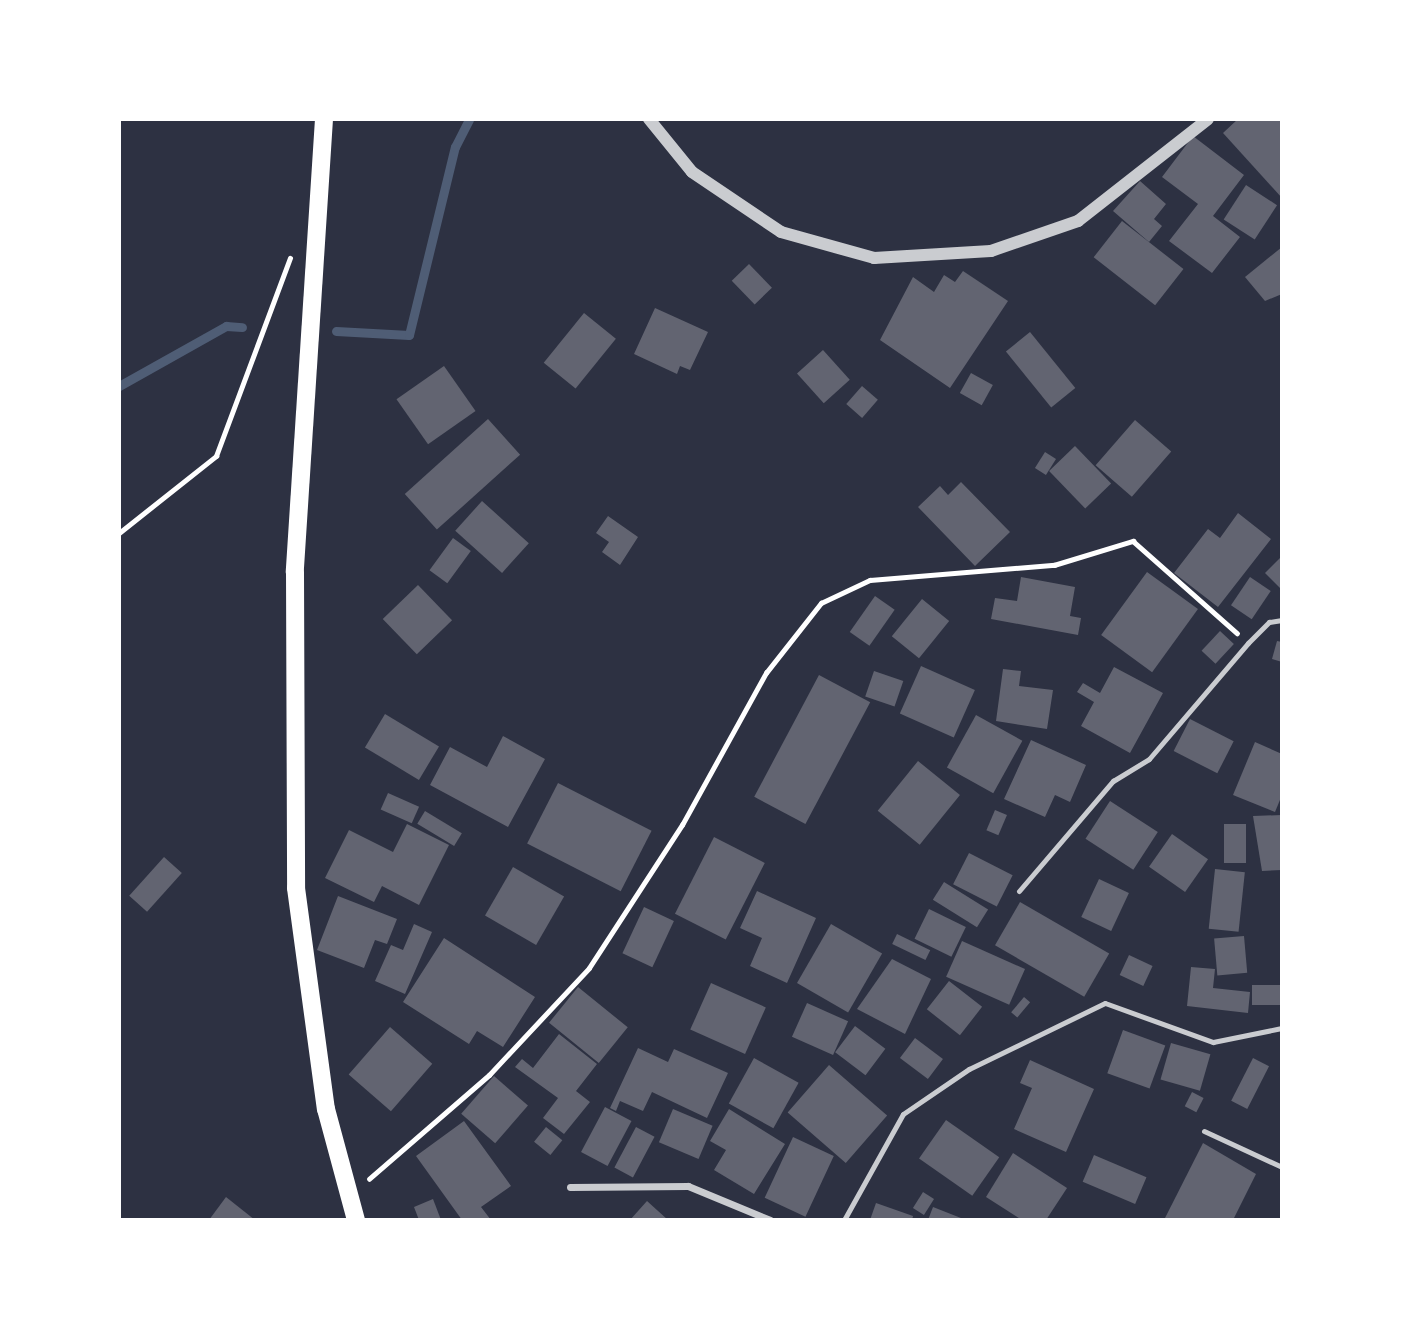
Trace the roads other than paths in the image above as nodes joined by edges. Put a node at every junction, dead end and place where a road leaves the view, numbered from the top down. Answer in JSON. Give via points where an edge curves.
{"nodes":[{"id":1,"x":324,"y":119,"type":"edge"},
{"id":2,"x":649,"y":119,"type":"edge"},
{"id":3,"x":1208,"y":119,"type":"edge"},
{"id":4,"x":1282,"y":620,"type":"edge"},
{"id":5,"x":1019,"y":891,"type":"dead end"},
{"id":6,"x":1282,"y":1028,"type":"edge"},
{"id":7,"x":1204,"y":1131,"type":"dead end"},
{"id":8,"x":1282,"y":1167,"type":"edge"},
{"id":9,"x":570,"y":1187,"type":"dead end"},
{"id":10,"x":356,"y":1220,"type":"edge"},
{"id":11,"x":770,"y":1220,"type":"edge"},
{"id":12,"x":844,"y":1220,"type":"edge"}],
"edges":[{"from":1,"to":10,"type":"main road","via":[[295,572],[296,888],[326,1109]]},
{"from":2,"to":3,"type":"street","via":[[692,172],[781,232],[874,258],[991,251],[1078,221]]},
{"from":4,"to":5,"type":"lane","via":[[1269,622],[1248,643],[1149,759],[1113,781]]},
{"from":6,"to":12,"type":"lane","via":[[1213,1042],[1105,1003],[968,1069],[903,1114]]},
{"from":7,"to":8,"type":"lane"},
{"from":9,"to":11,"type":"street","via":[[688,1186]]}]}
